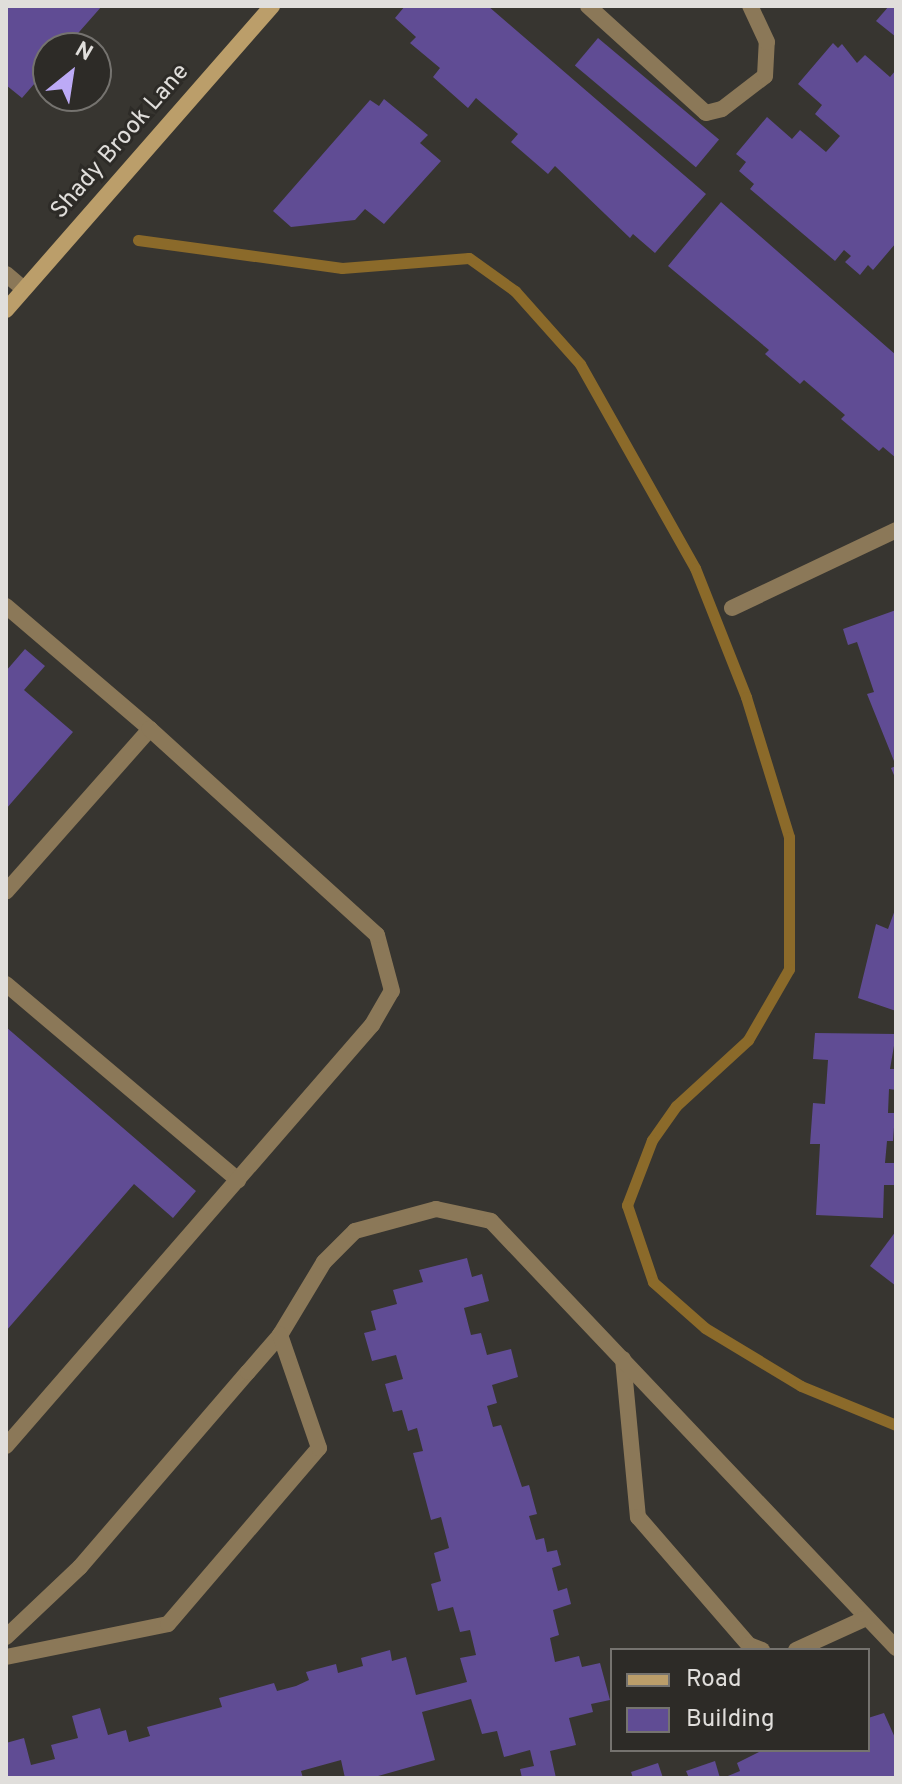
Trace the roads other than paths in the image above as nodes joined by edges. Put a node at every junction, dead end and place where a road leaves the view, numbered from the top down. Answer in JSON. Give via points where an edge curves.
{"nodes":[{"id":1,"x":272,"y":6,"type":"edge"},
{"id":2,"x":588,"y":6,"type":"edge"},
{"id":3,"x":750,"y":6,"type":"edge"},
{"id":4,"x":6,"y":274,"type":"edge"},
{"id":5,"x":24,"y":289,"type":"junction"},
{"id":6,"x":6,"y":310,"type":"edge"},
{"id":7,"x":896,"y":530,"type":"edge"},
{"id":8,"x":6,"y":606,"type":"edge"},
{"id":9,"x":732,"y":608,"type":"dead end"},
{"id":10,"x":150,"y":729,"type":"junction"},
{"id":11,"x":6,"y":892,"type":"edge"},
{"id":12,"x":6,"y":984,"type":"edge"},
{"id":13,"x":238,"y":1180,"type":"junction"},
{"id":14,"x":280,"y":1335,"type":"junction"},
{"id":15,"x":623,"y":1359,"type":"junction"},
{"id":16,"x":6,"y":1446,"type":"edge"},
{"id":17,"x":864,"y":1619,"type":"junction"},
{"id":18,"x":6,"y":1637,"type":"edge"},
{"id":19,"x":757,"y":1648,"type":"edge"},
{"id":20,"x":800,"y":1648,"type":"edge"},
{"id":21,"x":896,"y":1648,"type":"edge"},
{"id":22,"x":6,"y":1657,"type":"edge"}],
"edges":[{"from":1,"to":5,"type":"street","name":"Shady Brook Lane"},
{"from":2,"to":3,"type":"street","via":[[706,113],[722,109],[765,76],[767,42]]},
{"from":4,"to":5,"type":"street"},
{"from":5,"to":6,"type":"street","name":"Shady Brook Lane"},
{"from":7,"to":9,"type":"street"},
{"from":8,"to":10,"type":"street"},
{"from":10,"to":11,"type":"street"},
{"from":10,"to":13,"type":"street","via":[[377,935],[392,991],[372,1025]]},
{"from":12,"to":13,"type":"street"},
{"from":13,"to":16,"type":"street"},
{"from":14,"to":15,"type":"street","via":[[324,1262],[355,1231],[436,1209],[491,1221]]},
{"from":14,"to":18,"type":"street","via":[[80,1567]]},
{"from":14,"to":22,"type":"street","via":[[319,1448],[168,1624]]},
{"from":15,"to":17,"type":"street"},
{"from":15,"to":19,"type":"street","via":[[638,1517]]},
{"from":17,"to":20,"type":"street"},
{"from":17,"to":21,"type":"street"}]}
